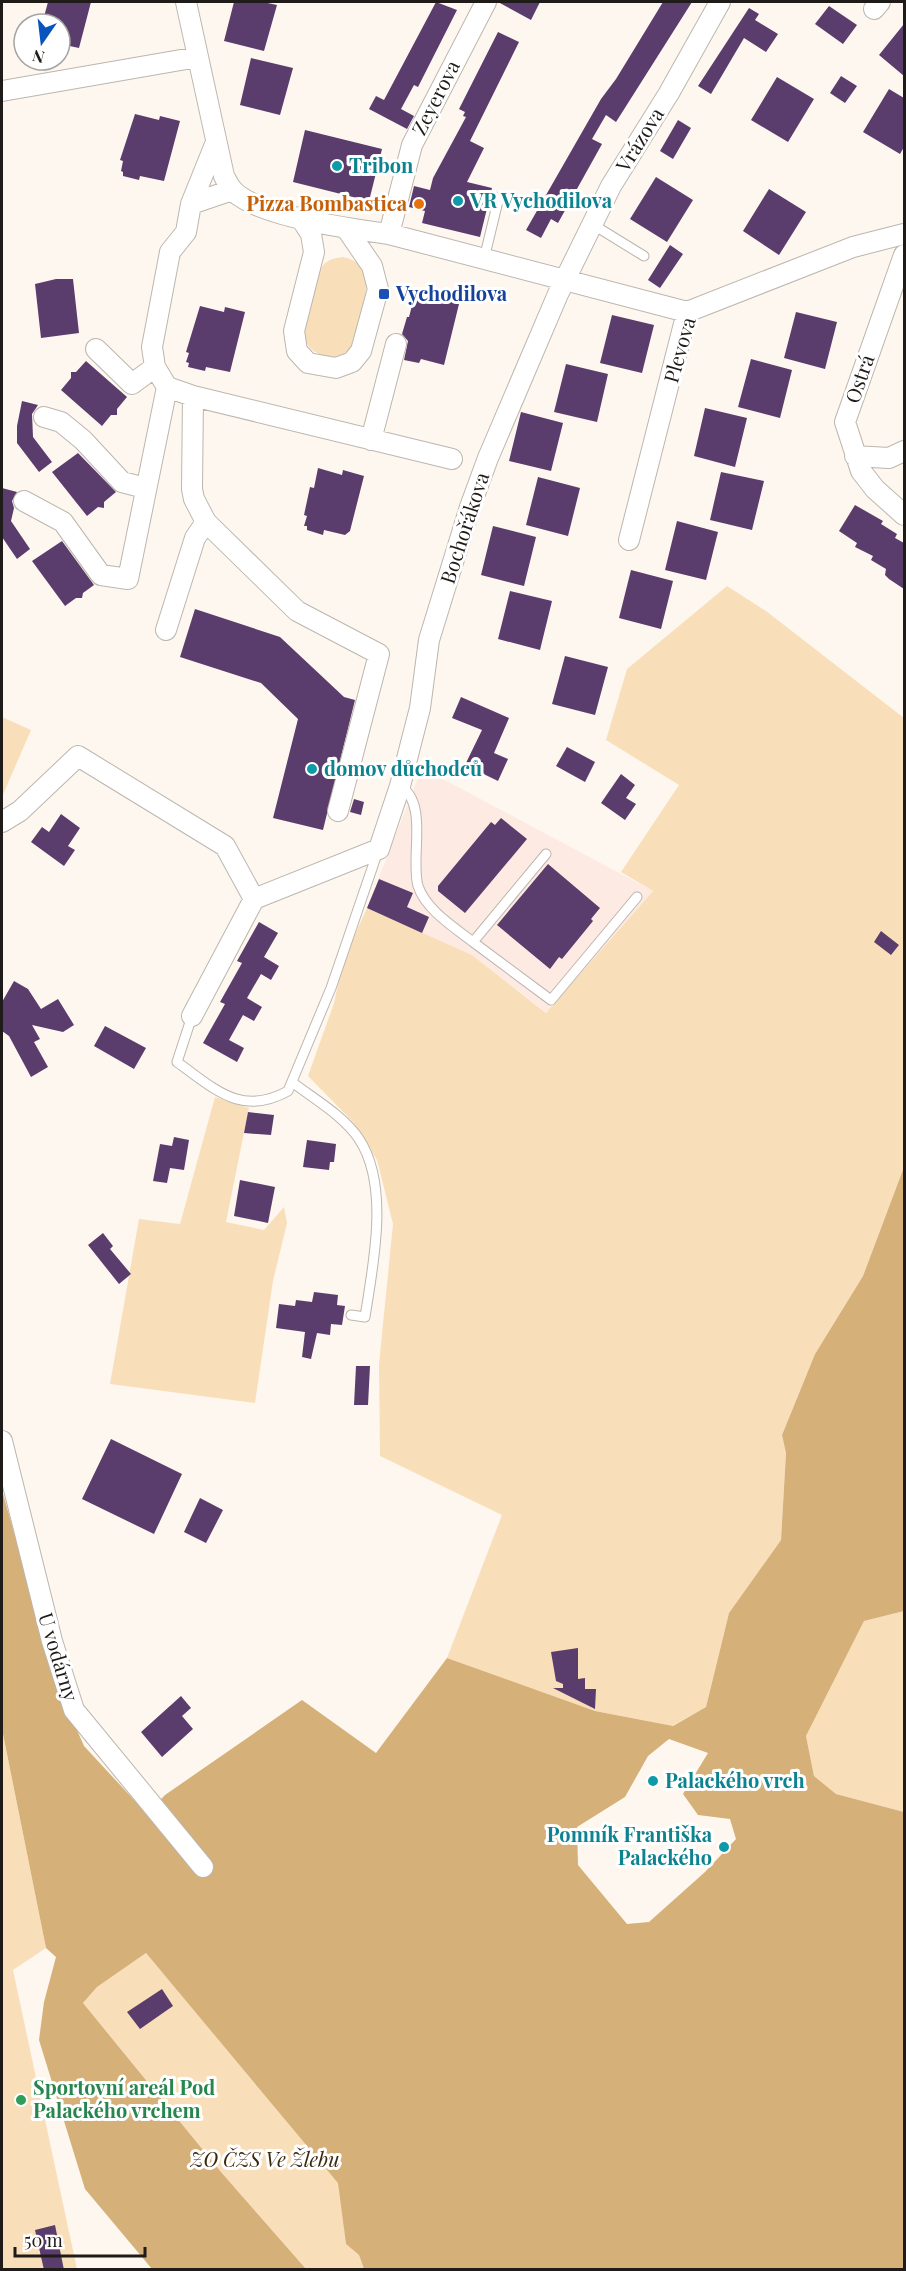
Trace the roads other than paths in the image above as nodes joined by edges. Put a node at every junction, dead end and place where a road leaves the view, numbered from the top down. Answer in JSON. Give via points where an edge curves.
{"nodes":[{"id":1,"x":186,"y":2,"type":"edge"},
{"id":2,"x":486,"y":2,"type":"edge"},
{"id":3,"x":720,"y":2,"type":"edge"},
{"id":4,"x":198,"y":57,"type":"junction"},
{"id":5,"x":2,"y":91,"type":"edge"},
{"id":6,"x":216,"y":142,"type":"junction"},
{"id":7,"x":232,"y":190,"type":"junction"},
{"id":8,"x":499,"y":197,"type":"dead end"},
{"id":9,"x":191,"y":204,"type":"junction"},
{"id":10,"x":300,"y":217,"type":"junction"},
{"id":11,"x":592,"y":224,"type":"junction"},
{"id":12,"x":346,"y":228,"type":"junction"},
{"id":13,"x":389,"y":234,"type":"junction"},
{"id":14,"x":904,"y":234,"type":"edge"},
{"id":15,"x":904,"y":255,"type":"edge"},
{"id":16,"x":644,"y":256,"type":"dead end"},
{"id":17,"x":484,"y":259,"type":"junction"},
{"id":18,"x":564,"y":280,"type":"junction"},
{"id":19,"x":687,"y":312,"type":"junction"},
{"id":20,"x":396,"y":344,"type":"dead end"},
{"id":21,"x":96,"y":349,"type":"dead end"},
{"id":22,"x":155,"y":367,"type":"junction"},
{"id":23,"x":167,"y":387,"type":"junction"},
{"id":24,"x":193,"y":396,"type":"junction"},
{"id":25,"x":44,"y":417,"type":"dead end"},
{"id":26,"x":371,"y":440,"type":"junction"},
{"id":27,"x":904,"y":451,"type":"edge"},
{"id":28,"x":855,"y":456,"type":"junction"},
{"id":29,"x":452,"y":459,"type":"dead end"},
{"id":30,"x":145,"y":488,"type":"junction"},
{"id":31,"x":24,"y":501,"type":"dead end"},
{"id":32,"x":904,"y":515,"type":"edge"},
{"id":33,"x":206,"y":522,"type":"junction"},
{"id":34,"x":629,"y":540,"type":"dead end"},
{"id":35,"x":166,"y":630,"type":"dead end"},
{"id":36,"x":400,"y":786,"type":"junction"},
{"id":37,"x":338,"y":811,"type":"dead end"},
{"id":38,"x":2,"y":822,"type":"edge"},
{"id":39,"x":379,"y":849,"type":"junction"},
{"id":40,"x":546,"y":854,"type":"dead end"},
{"id":41,"x":637,"y":897,"type":"dead end"},
{"id":42,"x":254,"y":899,"type":"junction"},
{"id":43,"x":473,"y":942,"type":"junction"},
{"id":44,"x":192,"y":1016,"type":"joint"},
{"id":45,"x":292,"y":1082,"type":"junction"},
{"id":46,"x":351,"y":1315,"type":"dead end"},
{"id":47,"x":2,"y":1441,"type":"edge"},
{"id":48,"x":203,"y":1868,"type":"dead end"}],
"edges":[{"from":1,"to":4,"type":"street"},
{"from":2,"to":13,"type":"street","name":"Zeyerova","via":[[412,145]]},
{"from":3,"to":11,"type":"street","name":"Vrázova"},
{"from":4,"to":5,"type":"street"},
{"from":4,"to":6,"type":"street"},
{"from":6,"to":7,"type":"street","via":[[224,176]]},
{"from":6,"to":9,"type":"street"},
{"from":7,"to":9,"type":"street"},
{"from":7,"to":10,"type":"street","via":[[256,204]]},
{"from":8,"to":17,"type":"lane"},
{"from":9,"to":22,"type":"street","via":[[186,232],[170,252],[152,347]]},
{"from":10,"to":12,"type":"street"},
{"from":10,"to":12,"type":"street","via":[[311,234],[314,252],[294,331],[297,351],[308,363],[336,368],[352,362],[361,351],[378,289],[372,266]]},
{"from":11,"to":16,"type":"lane"},
{"from":11,"to":18,"type":"street","name":"Vrázova"},
{"from":12,"to":13,"type":"street"},
{"from":13,"to":17,"type":"street"},
{"from":14,"to":19,"type":"street","name":"Plevova","via":[[853,247]]},
{"from":15,"to":28,"type":"street","name":"Ostrá","via":[[845,422]]},
{"from":17,"to":18,"type":"street"},
{"from":18,"to":19,"type":"street"},
{"from":18,"to":36,"type":"street","name":"Bochořákova","via":[[470,507],[429,640],[420,708]]},
{"from":19,"to":34,"type":"street","name":"Plevova"},
{"from":20,"to":26,"type":"street"},
{"from":21,"to":22,"type":"street","via":[[132,384]]},
{"from":22,"to":23,"type":"street"},
{"from":23,"to":24,"type":"street"},
{"from":23,"to":30,"type":"street"},
{"from":24,"to":26,"type":"street"},
{"from":24,"to":33,"type":"street","via":[[192,489]]},
{"from":25,"to":30,"type":"street","via":[[61,422],[122,482]]},
{"from":26,"to":29,"type":"street"},
{"from":27,"to":28,"type":"street","via":[[889,458]]},
{"from":28,"to":32,"type":"street","name":"Ostrá","via":[[875,489]]},
{"from":30,"to":31,"type":"street","via":[[128,579],[101,575],[63,522]]},
{"from":33,"to":35,"type":"street","via":[[195,538]]},
{"from":33,"to":37,"type":"street","via":[[297,611],[379,654]]},
{"from":36,"to":39,"type":"street","name":"Bochořákova"},
{"from":36,"to":43,"type":"lane","via":[[415,804],[418,886],[428,903]]},
{"from":38,"to":42,"type":"street","via":[[20,811],[78,756],[225,846]]},
{"from":39,"to":42,"type":"street"},
{"from":39,"to":45,"type":"lane","via":[[331,988]]},
{"from":40,"to":43,"type":"lane"},
{"from":41,"to":43,"type":"lane","via":[[551,1000]]},
{"from":42,"to":44,"type":"street"},
{"from":44,"to":45,"type":"lane","via":[[177,1062],[218,1092],[251,1104],[275,1098],[288,1091]]},
{"from":45,"to":46,"type":"lane","via":[[358,1138],[374,1181],[375,1250],[365,1317]]},
{"from":47,"to":48,"type":"street","name":"U vodárny","via":[[52,1641],[75,1710]]}]}
